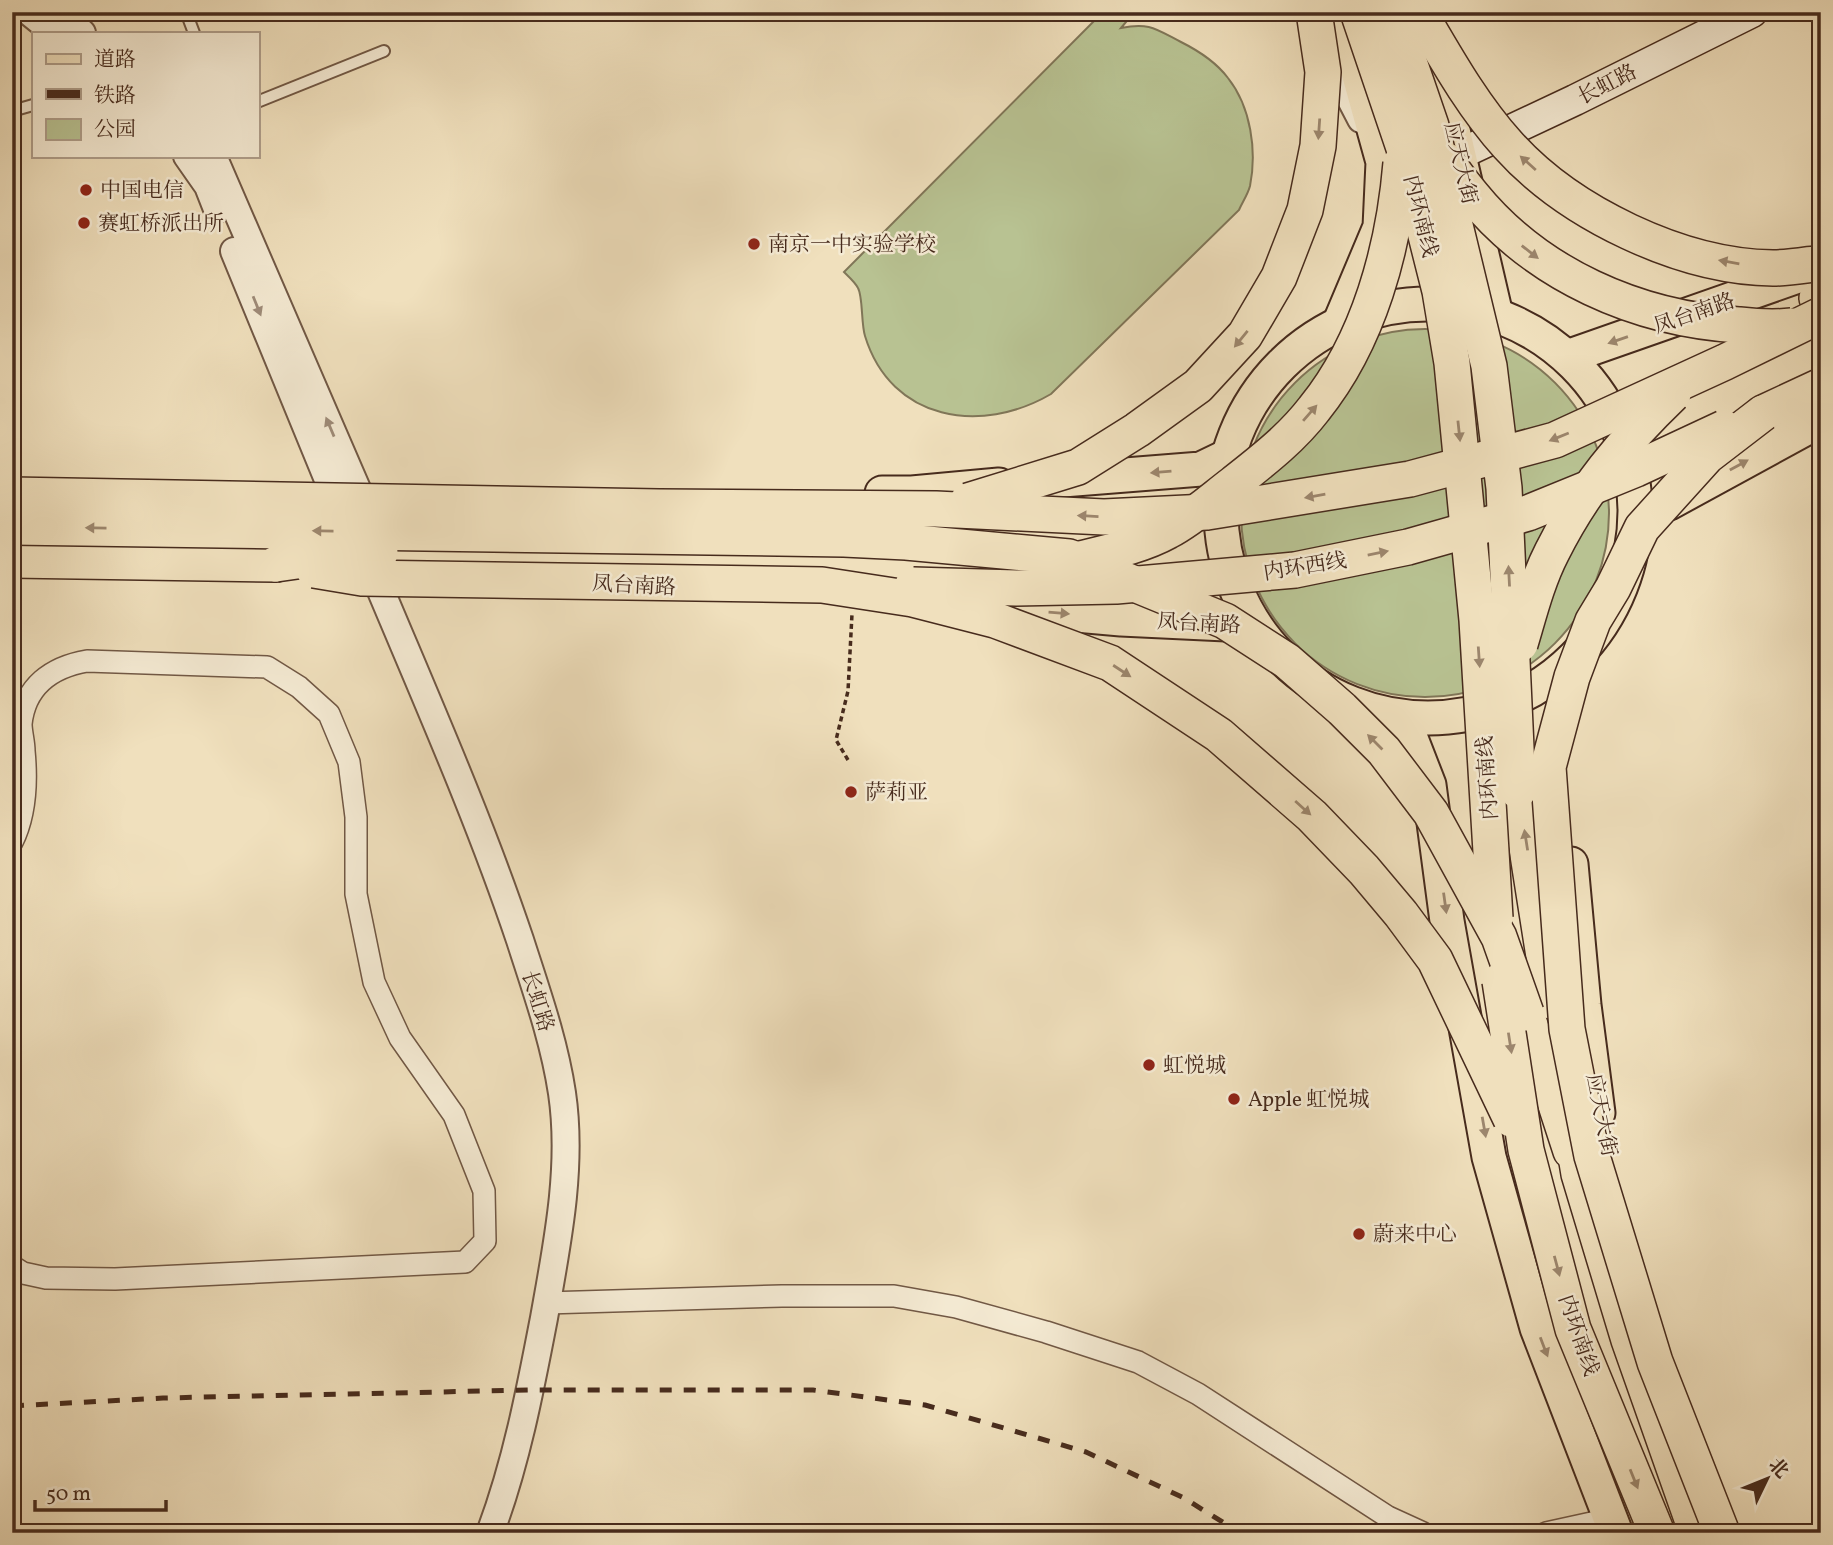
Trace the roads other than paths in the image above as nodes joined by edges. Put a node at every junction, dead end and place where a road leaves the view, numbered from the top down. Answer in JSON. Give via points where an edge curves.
{"nodes":[{"id":1,"x":29,"y":12,"type":"edge"},
{"id":2,"x":58,"y":12,"type":"edge"},
{"id":3,"x":186,"y":12,"type":"edge"},
{"id":4,"x":1305,"y":12,"type":"edge"},
{"id":5,"x":1314,"y":12,"type":"edge"},
{"id":6,"x":1338,"y":12,"type":"edge"},
{"id":7,"x":1358,"y":12,"type":"edge"},
{"id":8,"x":1378,"y":12,"type":"edge"},
{"id":9,"x":1392,"y":12,"type":"edge"},
{"id":10,"x":1419,"y":12,"type":"edge"},
{"id":11,"x":1425,"y":12,"type":"edge"},
{"id":12,"x":1752,"y":12,"type":"edge"},
{"id":13,"x":1720,"y":19,"type":"edge"},
{"id":14,"x":54,"y":32,"type":"edge"},
{"id":15,"x":81,"y":32,"type":"edge"},
{"id":16,"x":194,"y":32,"type":"edge"},
{"id":17,"x":384,"y":51,"type":"dead end"},
{"id":18,"x":259,"y":101,"type":"edge"},
{"id":19,"x":32,"y":105,"type":"edge"},
{"id":20,"x":12,"y":111,"type":"edge"},
{"id":21,"x":1460,"y":154,"type":"junction"},
{"id":22,"x":188,"y":158,"type":"edge"},
{"id":23,"x":210,"y":158,"type":"edge"},
{"id":24,"x":1383,"y":162,"type":"junction"},
{"id":25,"x":1821,"y":266,"type":"edge"},
{"id":26,"x":1821,"y":296,"type":"edge"},
{"id":27,"x":1496,"y":315,"type":"junction"},
{"id":28,"x":1821,"y":315,"type":"edge"},
{"id":29,"x":1340,"y":322,"type":"junction"},
{"id":30,"x":1821,"y":323,"type":"edge"},
{"id":31,"x":1567,"y":358,"type":"junction"},
{"id":32,"x":1821,"y":386,"type":"edge"},
{"id":33,"x":1763,"y":413,"type":"junction"},
{"id":34,"x":1821,"y":420,"type":"edge"},
{"id":35,"x":1226,"y":457,"type":"junction"},
{"id":36,"x":12,"y":478,"type":"edge"},
{"id":37,"x":344,"y":488,"type":"junction"},
{"id":38,"x":12,"y":495,"type":"edge"},
{"id":39,"x":936,"y":509,"type":"junction"},
{"id":40,"x":1636,"y":521,"type":"junction"},
{"id":41,"x":12,"y":527,"type":"edge"},
{"id":42,"x":12,"y":560,"type":"edge"},
{"id":43,"x":276,"y":564,"type":"junction"},
{"id":44,"x":12,"y":572,"type":"edge"},
{"id":45,"x":373,"y":572,"type":"junction"},
{"id":46,"x":837,"y":591,"type":"junction"},
{"id":47,"x":1254,"y":626,"type":"junction"},
{"id":48,"x":1552,"y":680,"type":"junction"},
{"id":49,"x":1403,"y":718,"type":"junction"},
{"id":50,"x":1489,"y":805,"type":"junction"},
{"id":51,"x":12,"y":842,"type":"edge"},
{"id":52,"x":1526,"y":1150,"type":"junction"},
{"id":53,"x":1579,"y":1174,"type":"junction"},
{"id":54,"x":12,"y":1266,"type":"edge"},
{"id":55,"x":546,"y":1303,"type":"junction"},
{"id":56,"x":1613,"y":1526,"type":"edge"},
{"id":57,"x":490,"y":1533,"type":"edge"},
{"id":58,"x":1423,"y":1533,"type":"edge"},
{"id":59,"x":1546,"y":1533,"type":"edge"},
{"id":60,"x":1657,"y":1533,"type":"edge"},
{"id":61,"x":1697,"y":1533,"type":"edge"},
{"id":62,"x":1721,"y":1533,"type":"edge"},
{"id":63,"x":1730,"y":1533,"type":"edge"}],
"edges":[{"from":1,"to":14,"type":"street"},
{"from":2,"to":15,"type":"street"},
{"from":3,"to":16,"type":"lane"},
{"from":4,"to":24,"type":"street"},
{"from":5,"to":39,"type":"highway","one_way":true,"bridge":true,"via":[[1323,72],[1318,146],[1305,209],[1279,277],[1245,335],[1198,386],[1079,467]]},
{"from":6,"to":24,"type":"main road"},
{"from":7,"to":50,"type":"highway","name":"内环南线","one_way":true,"bridge":true,"via":[[1404,148],[1440,291],[1452,363],[1476,607]]},
{"from":8,"to":30,"type":"highway","one_way":true,"bridge":true,"via":[[1406,85],[1451,169],[1493,221],[1535,256],[1578,283],[1639,307],[1709,324],[1778,328]]},
{"from":43,"to":8,"type":"highway","one_way":true,"bridge":true,"via":[[367,553],[901,556],[1046,567],[1131,546],[1168,531],[1281,445],[1337,377],[1362,328],[1389,240],[1401,162]]},
{"from":53,"to":9,"type":"highway","name":"内环南线","one_way":true,"bridge":true,"via":[[1518,791],[1504,488],[1489,366],[1432,126]]},
{"from":25,"to":10,"type":"highway","one_way":true,"bridge":true,"via":[[1731,264],[1640,237],[1593,213],[1553,186],[1509,146],[1466,92]]},
{"from":11,"to":21,"type":"main road","name":"应天大街"},
{"from":12,"to":13,"type":"main road","name":"长虹路"},
{"from":13,"to":21,"type":"main road","name":"长虹路","via":[[1575,100]]},
{"from":17,"to":18,"type":"lane"},
{"from":19,"to":20,"type":"lane"},
{"from":21,"to":24,"type":"main road","name":"长虹路"},
{"from":21,"to":27,"type":"main road","name":"应天大街"},
{"from":22,"to":37,"type":"street","one_way":true,"via":[[208,186]]},
{"from":37,"to":23,"type":"street","one_way":true,"via":[[221,175]]},
{"from":24,"to":29,"type":"main road","via":[[1380,227]]},
{"from":25,"to":31,"type":"main road","name":"凤台南路","one_way":true},
{"from":26,"to":50,"type":"highway","bridge":true,"via":[[1756,326],[1712,359],[1614,454],[1579,504],[1550,555],[1496,720]]},
{"from":27,"to":29,"type":"main road","via":[[1457,305],[1417,303],[1378,309]]},
{"from":27,"to":31,"type":"main road","via":[[1534,332]]},
{"from":28,"to":39,"type":"highway","one_way":true,"bridge":true,"via":[[1555,440],[1410,480],[1207,512],[1104,517]]},
{"from":29,"to":35,"type":"main road","via":[[1301,345],[1268,376],[1243,414]]},
{"from":31,"to":40,"type":"main road","via":[[1606,404],[1630,460]]},
{"from":32,"to":33,"type":"highway"},
{"from":46,"to":33,"type":"highway","name":"内环西线","one_way":true,"bridge":true,"via":[[1116,586],[1296,570],[1408,547],[1528,513]]},
{"from":33,"to":62,"type":"highway","bridge":true,"via":[[1707,456],[1642,528],[1593,621],[1572,677],[1548,767],[1567,1029],[1592,1156],[1655,1362]]},
{"from":40,"to":34,"type":"main road","one_way":true},
{"from":35,"to":37,"type":"main road","one_way":true,"via":[[1201,469],[912,493]]},
{"from":35,"to":47,"type":"main road","via":[[1219,515],[1229,573]]},
{"from":36,"to":37,"type":"main road"},
{"from":37,"to":45,"type":"street","name":"长虹路"},
{"from":38,"to":39,"type":"highway","bridge":true},
{"from":40,"to":48,"type":"main road","via":[[1624,582],[1595,636]]},
{"from":53,"to":41,"type":"highway","one_way":true,"bridge":true,"via":[[1499,937],[1432,813],[1384,751],[1287,661],[1225,621],[1142,585],[1069,558],[906,542]]},
{"from":42,"to":43,"type":"highway"},
{"from":43,"to":46,"type":"highway","bridge":true,"via":[[362,578]]},
{"from":44,"to":45,"type":"main road","name":"凤台南路"},
{"from":45,"to":46,"type":"main road","name":"凤台南路"},
{"from":45,"to":55,"type":"street","name":"长虹路","via":[[495,867],[546,1018],[562,1094],[565,1145]]},
{"from":46,"to":47,"type":"main road","name":"凤台南路","one_way":true},
{"from":46,"to":52,"type":"highway","one_way":true,"bridge":true,"via":[[913,599],[1053,640],[1110,663],[1219,735],[1312,816],[1401,914],[1435,960]]},
{"from":47,"to":49,"type":"main road","via":[[1294,671],[1345,703]]},
{"from":48,"to":49,"type":"main road","via":[[1506,705],[1468,715]]},
{"from":48,"to":63,"type":"main road","name":"应天大街","via":[[1600,1128],[1665,1343]]},
{"from":49,"to":56,"type":"main road","one_way":true,"via":[[1429,785],[1447,921],[1489,1157],[1536,1328]]},
{"from":50,"to":52,"type":"highway","name":"内环南线","one_way":true,"bridge":true,"via":[[1500,983]]},
{"from":51,"to":54,"type":"street","via":[[25,797],[22,723],[30,694],[47,674],[87,661],[267,667],[299,687],[329,714],[349,762],[356,817],[356,894],[374,982],[400,1038],[454,1115],[484,1191],[485,1241],[465,1262],[452,1263],[115,1279],[46,1278]]},
{"from":52,"to":60,"type":"highway","name":"内环南线","one_way":true,"bridge":true,"via":[[1573,1329]]},
{"from":53,"to":61,"type":"highway","name":"内环南线","via":[[1629,1340]]},
{"from":55,"to":57,"type":"street","name":"长虹路","via":[[530,1390]]},
{"from":55,"to":58,"type":"street","via":[[894,1296],[956,1307],[1138,1362],[1198,1394],[1388,1517]]},
{"from":56,"to":59,"type":"street"}]}
